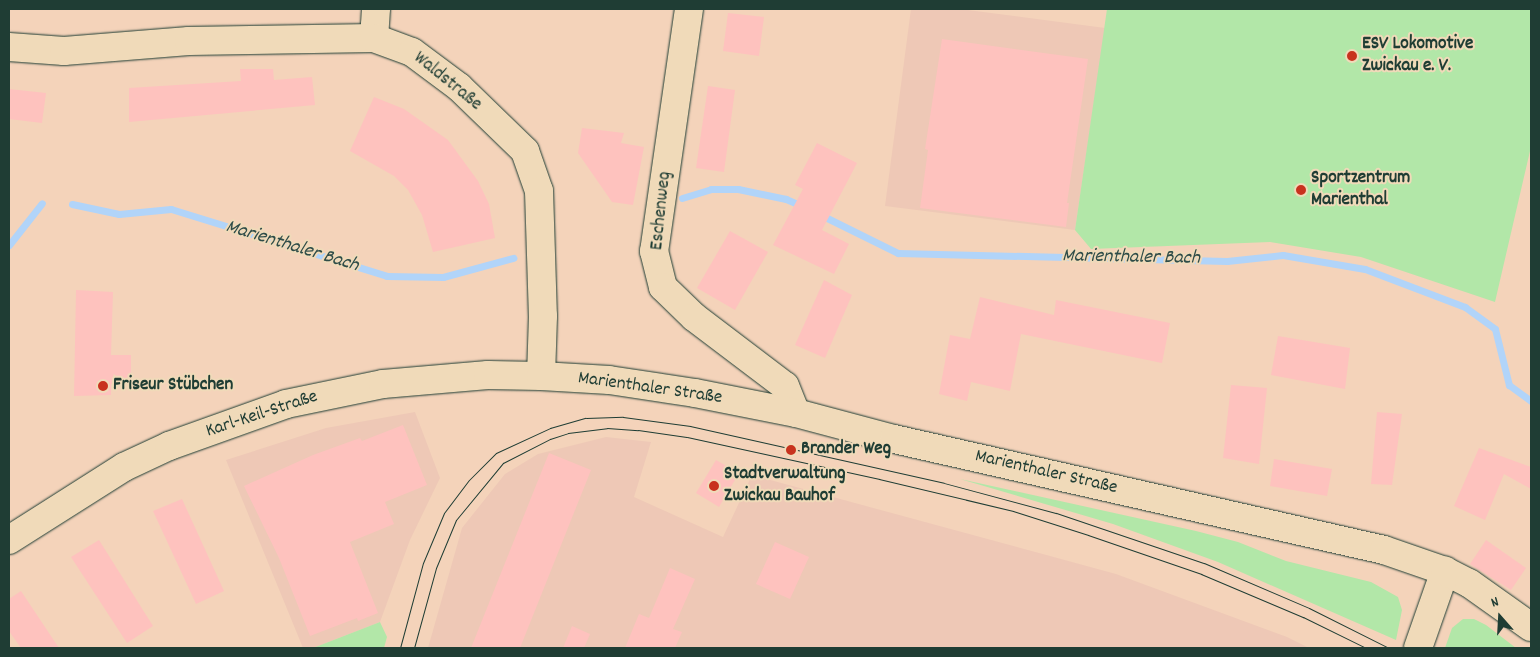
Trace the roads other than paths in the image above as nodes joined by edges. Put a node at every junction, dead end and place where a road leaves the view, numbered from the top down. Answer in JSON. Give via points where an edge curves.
{"nodes":[{"id":1,"x":376,"y":9,"type":"edge"},
{"id":2,"x":689,"y":9,"type":"edge"},
{"id":3,"x":374,"y":38,"type":"junction"},
{"id":4,"x":9,"y":47,"type":"edge"},
{"id":5,"x":541,"y":376,"type":"junction"},
{"id":6,"x":796,"y":412,"type":"junction"},
{"id":7,"x":9,"y":540,"type":"edge"},
{"id":8,"x":1445,"y":571,"type":"junction"},
{"id":9,"x":1531,"y":627,"type":"edge"},
{"id":10,"x":1418,"y":648,"type":"edge"}],
"edges":[{"from":1,"to":3,"type":"main road"},
{"from":2,"to":6,"type":"main road","name":"Eschenweg","via":[[654,251],[663,287],[694,317],[785,386]]},
{"from":3,"to":4,"type":"main road","name":"Waldstraße","via":[[189,41],[64,51]]},
{"from":3,"to":5,"type":"main road","name":"Waldstraße","via":[[412,52],[459,87],[526,151],[540,192]]},
{"from":5,"to":6,"type":"main road","name":"Marienthaler Straße","via":[[609,380],[695,392]]},
{"from":5,"to":7,"type":"main road","name":"Karl-Keil-Straße","via":[[488,376],[383,384],[286,404],[169,446],[124,467]]},
{"from":6,"to":8,"type":"main road","name":"Marienthaler Straße","via":[[894,439],[1384,550]]},
{"from":8,"to":9,"type":"main road","name":"Marienthaler Straße","via":[[1469,583]]},
{"from":8,"to":10,"type":"main road"}]}
